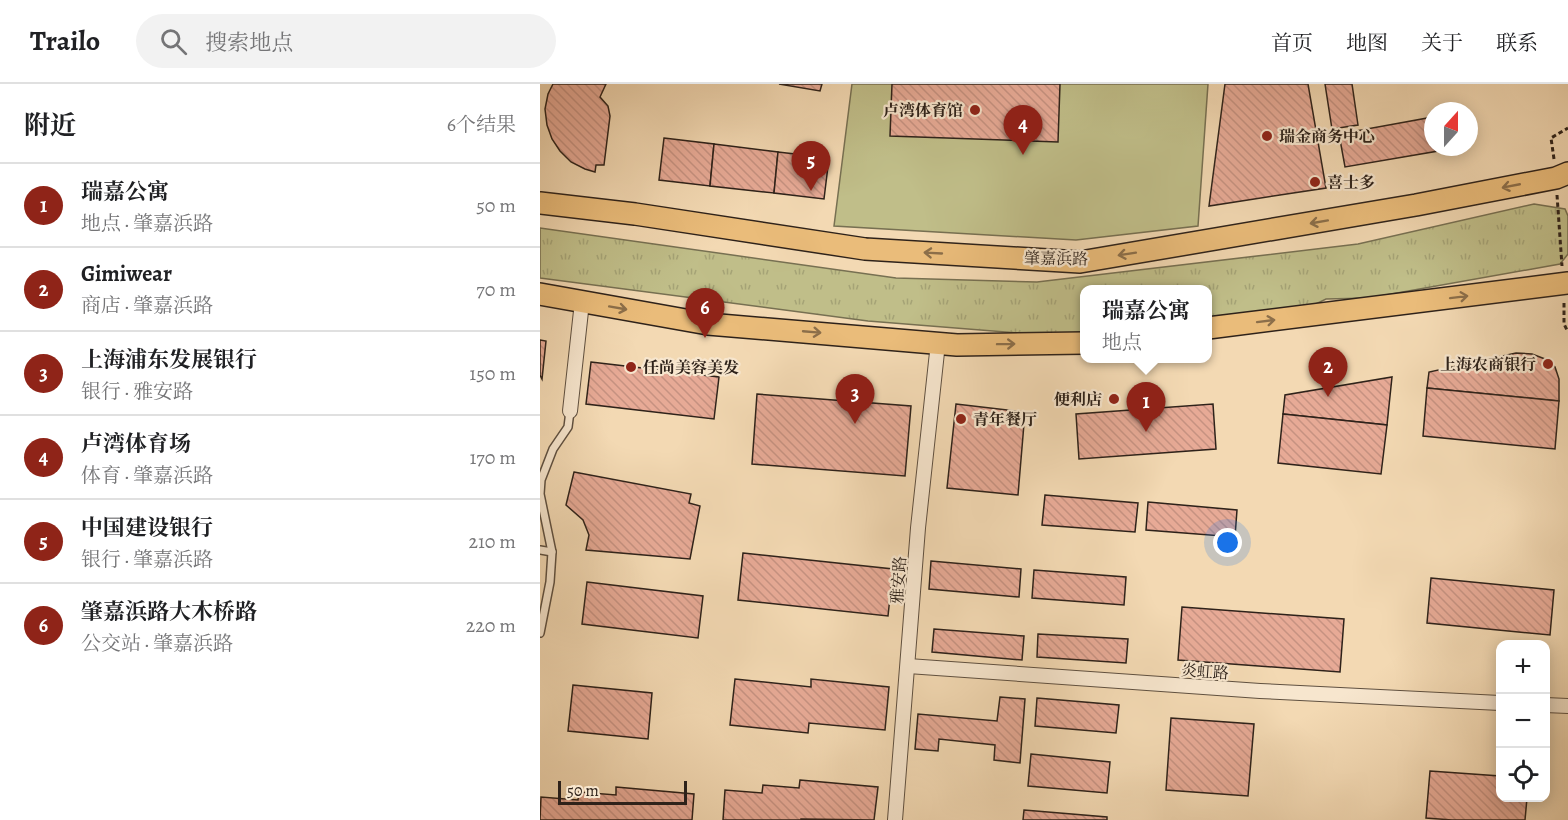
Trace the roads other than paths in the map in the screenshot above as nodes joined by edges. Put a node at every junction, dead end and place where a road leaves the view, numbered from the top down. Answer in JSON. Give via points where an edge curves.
{"nodes":[{"id":1,"x":1562,"y":176,"type":"edge"},
{"id":2,"x":540,"y":203,"type":"edge"},
{"id":3,"x":1566,"y":284,"type":"edge"},
{"id":4,"x":540,"y":294,"type":"edge"},
{"id":5,"x":582,"y":302,"type":"junction"},
{"id":6,"x":1212,"y":328,"type":"edge"},
{"id":7,"x":938,"y":343,"type":"junction"},
{"id":8,"x":1080,"y":344,"type":"edge"},
{"id":9,"x":570,"y":411,"type":"joint"},
{"id":10,"x":540,"y":480,"type":"edge"},
{"id":11,"x":540,"y":550,"type":"edge"},
{"id":12,"x":552,"y":552,"type":"junction"},
{"id":13,"x":540,"y":633,"type":"edge"},
{"id":14,"x":908,"y":666,"type":"junction"},
{"id":15,"x":1496,"y":703,"type":"edge"},
{"id":16,"x":1550,"y":705,"type":"edge"},
{"id":17,"x":1568,"y":706,"type":"edge"},
{"id":18,"x":895,"y":820,"type":"edge"}],
"edges":[{"from":1,"to":2,"type":"main road","name":"肇嘉浜路","one_way":true,"via":[[1080,262],[865,249]]},
{"from":6,"to":3,"type":"main road","one_way":true},
{"from":4,"to":5,"type":"main road"},
{"from":5,"to":7,"type":"main road","one_way":true,"via":[[708,324]]},
{"from":5,"to":9,"type":"street"},
{"from":7,"to":8,"type":"main road","one_way":true},
{"from":7,"to":14,"type":"street","name":"雅安路"},
{"from":9,"to":10,"type":"lane","via":[[568,427]]},
{"from":10,"to":12,"type":"lane"},
{"from":11,"to":12,"type":"lane"},
{"from":12,"to":13,"type":"lane"},
{"from":14,"to":15,"type":"street","name":"炎虹路"},
{"from":14,"to":18,"type":"street","name":"雅安路"},
{"from":16,"to":17,"type":"street"}]}
